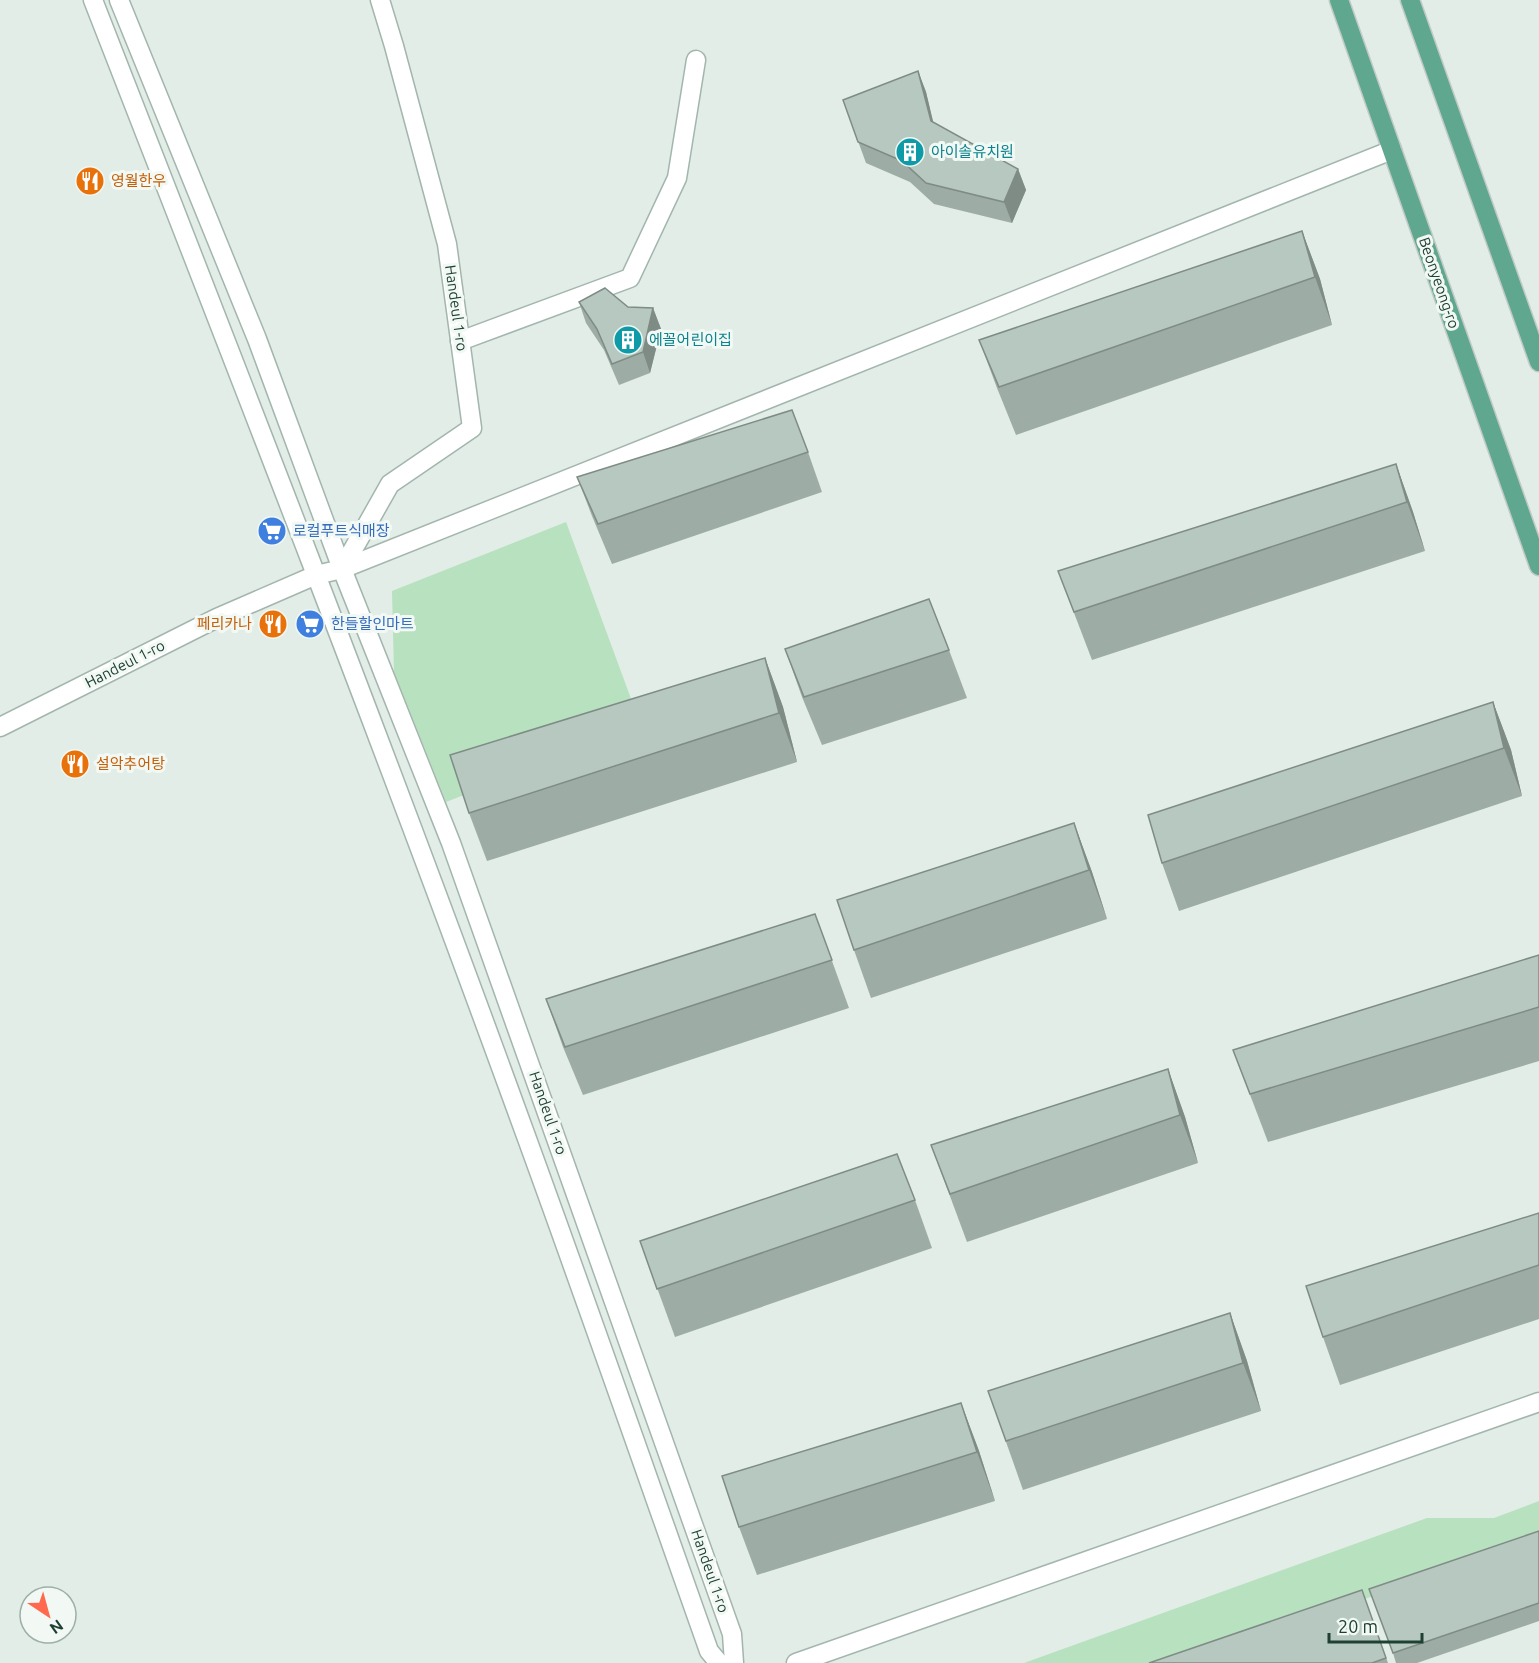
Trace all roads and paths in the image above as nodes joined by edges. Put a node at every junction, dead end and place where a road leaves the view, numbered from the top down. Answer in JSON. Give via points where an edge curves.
{"nodes":[{"id":1,"x":93,"y":0,"type":"edge"},
{"id":2,"x":119,"y":0,"type":"edge"},
{"id":3,"x":380,"y":0,"type":"edge"},
{"id":4,"x":1339,"y":0,"type":"edge"},
{"id":5,"x":1410,"y":0,"type":"edge"},
{"id":6,"x":696,"y":60,"type":"dead end"},
{"id":7,"x":1392,"y":150,"type":"junction"},
{"id":8,"x":460,"y":341,"type":"junction"},
{"id":9,"x":1539,"y":362,"type":"edge"},
{"id":10,"x":1539,"y":566,"type":"edge"},
{"id":11,"x":342,"y":569,"type":"junction"},
{"id":12,"x":316,"y":575,"type":"junction"},
{"id":13,"x":0,"y":727,"type":"edge"},
{"id":14,"x":1539,"y":1402,"type":"edge"},
{"id":15,"x":719,"y":1663,"type":"edge"},
{"id":16,"x":734,"y":1663,"type":"edge"},
{"id":17,"x":796,"y":1663,"type":"edge"}],
"edges":[{"from":1,"to":12,"type":"street","name":"Handeul 1-ro"},
{"from":2,"to":11,"type":"street","name":"Handeul 1-ro","via":[[256,339]]},
{"from":3,"to":8,"type":"street","name":"Handeul 1-ro","via":[[447,244]]},
{"from":4,"to":7,"type":"main road","name":"Beonyeong-ro"},
{"from":5,"to":9,"type":"main road"},
{"from":6,"to":8,"type":"street","via":[[677,178],[630,278]]},
{"from":7,"to":10,"type":"main road","name":"Beonyeong-ro"},
{"from":7,"to":11,"type":"street"},
{"from":8,"to":11,"type":"street","name":"Handeul 1-ro","via":[[472,428],[390,484]]},
{"from":11,"to":12,"type":"street"},
{"from":11,"to":16,"type":"street","name":"Handeul 1-ro","via":[[514,1016],[732,1634]]},
{"from":12,"to":13,"type":"street","name":"Handeul 1-ro","via":[[216,618]]},
{"from":12,"to":15,"type":"street","name":"Handeul 1-ro","via":[[522,1125],[709,1651]]},
{"from":14,"to":17,"type":"street"}]}
